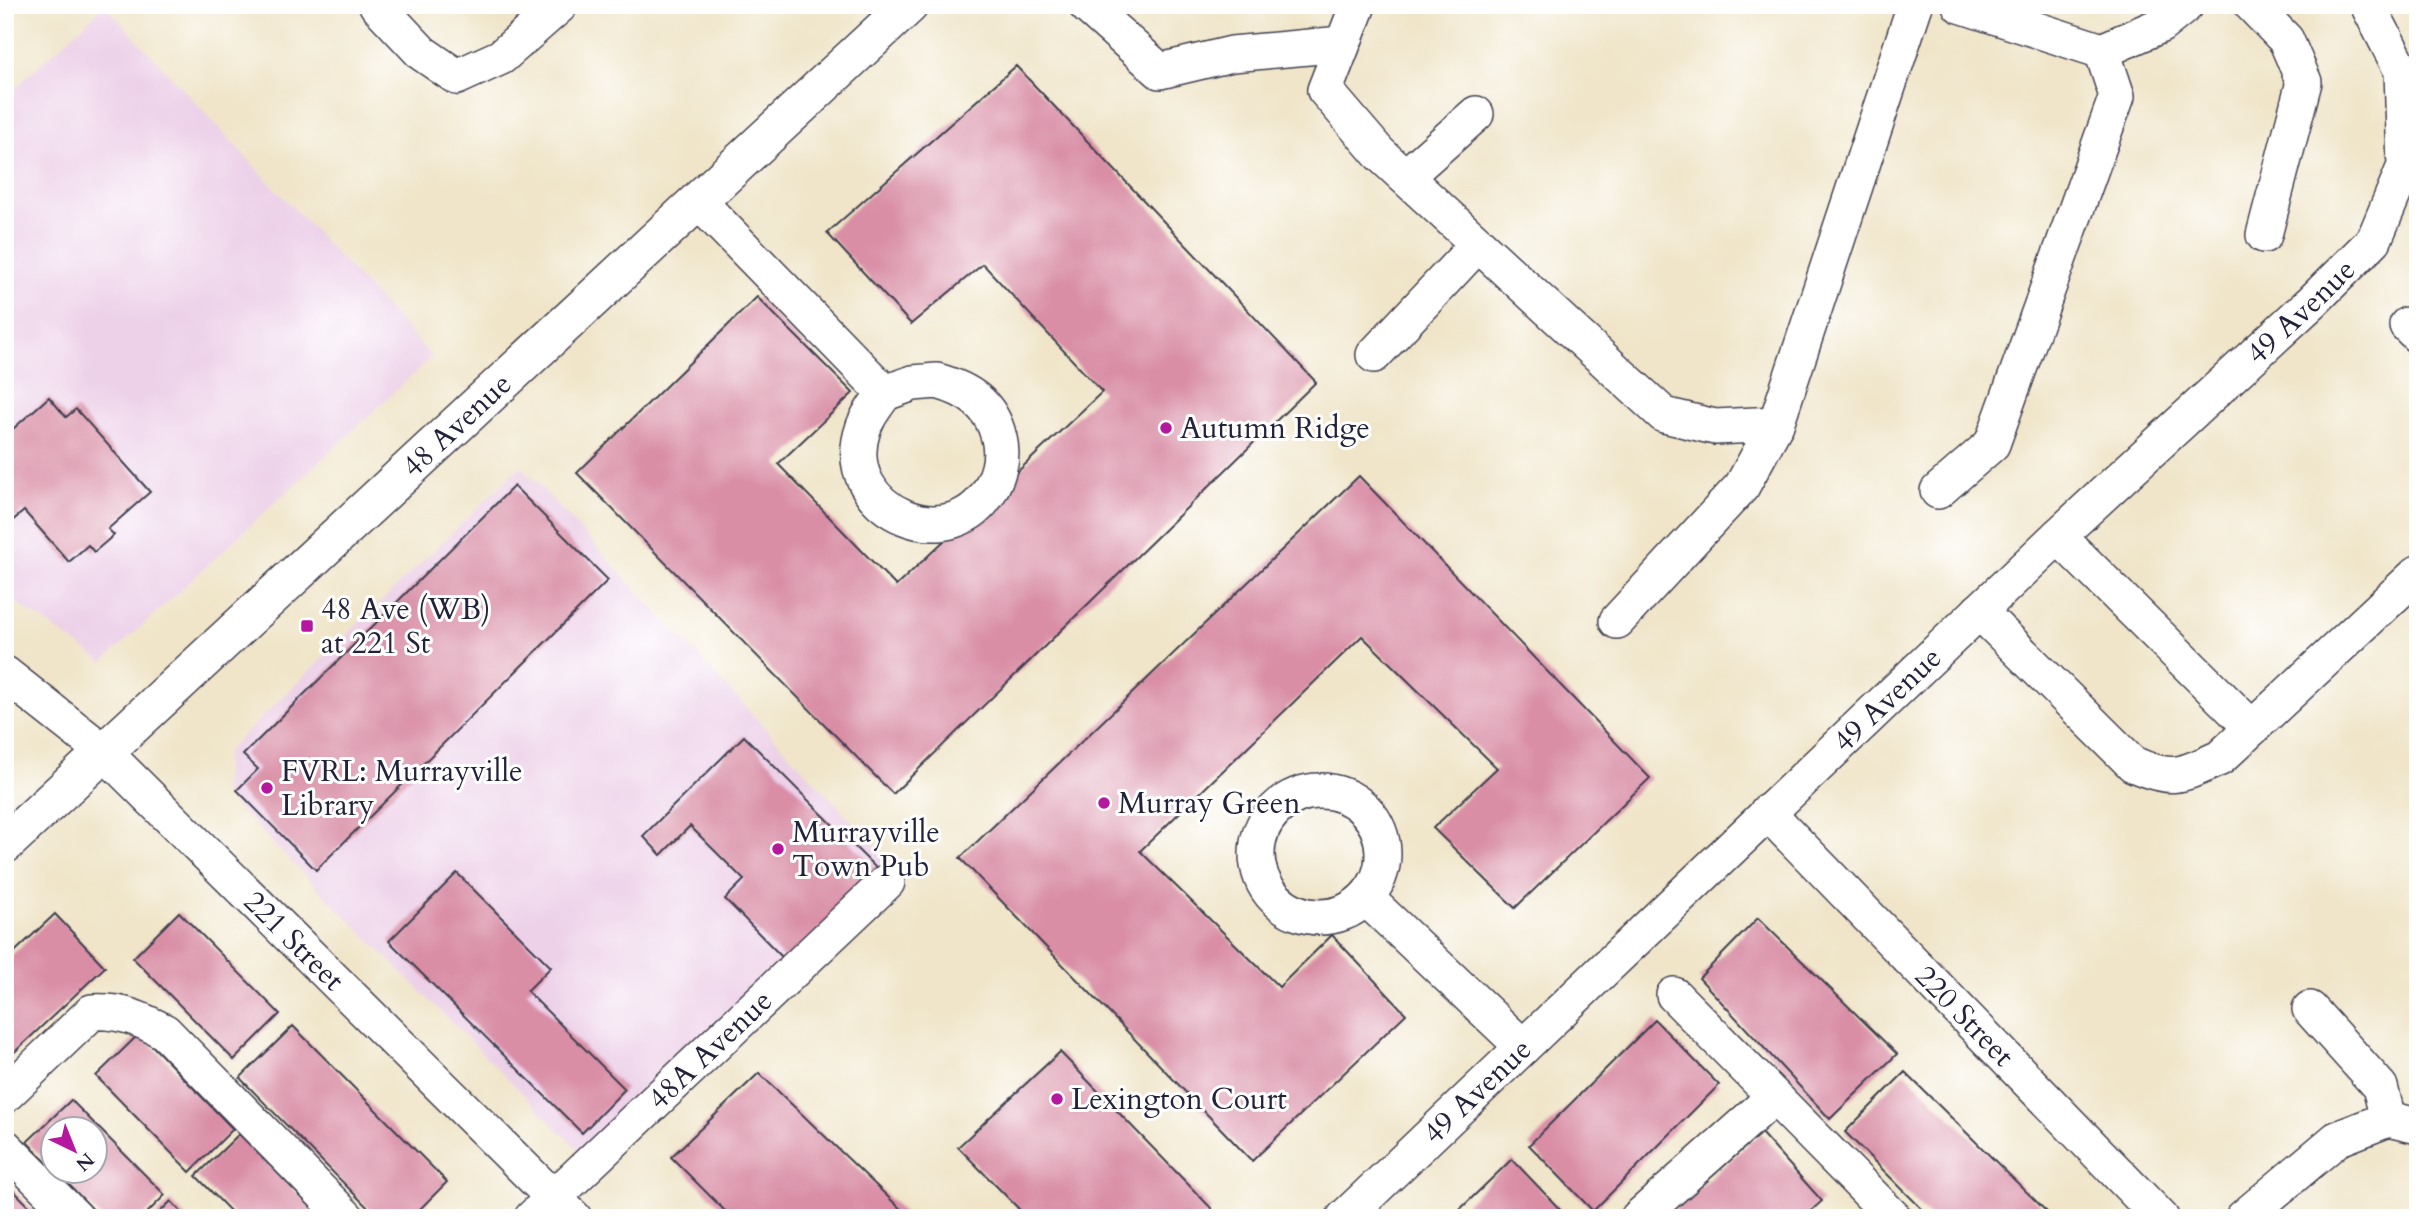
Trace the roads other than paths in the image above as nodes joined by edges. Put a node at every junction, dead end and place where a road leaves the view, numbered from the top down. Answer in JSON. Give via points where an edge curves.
{"nodes":[{"id":1,"x":377,"y":5,"type":"edge"},
{"id":2,"x":560,"y":5,"type":"edge"},
{"id":3,"x":909,"y":5,"type":"edge"},
{"id":4,"x":1086,"y":5,"type":"edge"},
{"id":5,"x":1358,"y":5,"type":"edge"},
{"id":6,"x":1916,"y":5,"type":"edge"},
{"id":7,"x":1960,"y":5,"type":"edge"},
{"id":8,"x":2186,"y":5,"type":"edge"},
{"id":9,"x":2252,"y":5,"type":"edge"},
{"id":10,"x":2368,"y":5,"type":"edge"},
{"id":11,"x":1342,"y":44,"type":"junction"},
{"id":12,"x":2102,"y":51,"type":"junction"},
{"id":13,"x":1476,"y":114,"type":"dead end"},
{"id":14,"x":1405,"y":177,"type":"junction"},
{"id":15,"x":698,"y":201,"type":"junction"},
{"id":16,"x":2264,"y":235,"type":"dead end"},
{"id":17,"x":1478,"y":244,"type":"junction"},
{"id":18,"x":1374,"y":355,"type":"dead end"},
{"id":19,"x":885,"y":393,"type":"junction"},
{"id":20,"x":1776,"y":424,"type":"junction"},
{"id":21,"x":1938,"y":491,"type":"dead end"},
{"id":22,"x":2058,"y":536,"type":"junction"},
{"id":23,"x":2418,"y":573,"type":"edge"},
{"id":24,"x":1979,"y":611,"type":"junction"},
{"id":25,"x":1617,"y":621,"type":"dead end"},
{"id":26,"x":5,"y":674,"type":"edge"},
{"id":27,"x":2252,"y":728,"type":"junction"},
{"id":28,"x":104,"y":752,"type":"junction"},
{"id":29,"x":1767,"y":812,"type":"junction"},
{"id":30,"x":5,"y":844,"type":"edge"},
{"id":31,"x":887,"y":882,"type":"dead end"},
{"id":32,"x":1366,"y":898,"type":"dead end"},
{"id":33,"x":1674,"y":995,"type":"dead end"},
{"id":34,"x":2310,"y":1009,"type":"dead end"},
{"id":35,"x":1523,"y":1046,"type":"junction"},
{"id":36,"x":5,"y":1096,"type":"edge"},
{"id":37,"x":1774,"y":1097,"type":"junction"},
{"id":38,"x":2403,"y":1123,"type":"edge"},
{"id":39,"x":5,"y":1147,"type":"edge"},
{"id":40,"x":553,"y":1211,"type":"edge"},
{"id":41,"x":76,"y":1218,"type":"edge"},
{"id":42,"x":347,"y":1218,"type":"edge"},
{"id":43,"x":1344,"y":1218,"type":"edge"},
{"id":44,"x":1638,"y":1218,"type":"edge"},
{"id":45,"x":1894,"y":1218,"type":"edge"},
{"id":46,"x":2161,"y":1218,"type":"edge"},
{"id":47,"x":2242,"y":1218,"type":"edge"}],
"edges":[{"from":1,"to":2,"type":"street","via":[[422,53],[457,76],[501,57]]},
{"from":3,"to":15,"type":"main road","name":"48 Avenue"},
{"from":4,"to":11,"type":"street","via":[[1160,71],[1232,54]]},
{"from":5,"to":11,"type":"street"},
{"from":6,"to":20,"type":"street"},
{"from":7,"to":12,"type":"street"},
{"from":8,"to":12,"type":"street","via":[[2161,25]]},
{"from":9,"to":16,"type":"street","via":[[2286,40],[2304,82]]},
{"from":10,"to":22,"type":"street","name":"49 Avenue","via":[[2402,71],[2405,166],[2374,240]]},
{"from":11,"to":14,"type":"street","via":[[1325,90],[1378,153]]},
{"from":12,"to":21,"type":"street","via":[[2117,96],[1992,444]]},
{"from":13,"to":14,"type":"street"},
{"from":14,"to":17,"type":"street"},
{"from":15,"to":19,"type":"street"},
{"from":15,"to":28,"type":"main road","name":"48 Avenue"},
{"from":17,"to":18,"type":"street"},
{"from":17,"to":20,"type":"street","via":[[1664,415],[1715,427]]},
{"from":19,"to":19,"type":"street","via":[[912,383],[937,381],[961,388],[981,402],[995,422],[1002,446],[999,471],[989,494],[971,511],[951,520],[918,521],[887,509],[872,493],[862,473],[859,450],[863,429]]},
{"from":20,"to":25,"type":"street","via":[[1742,486]]},
{"from":22,"to":24,"type":"street","name":"49 Avenue"},
{"from":22,"to":27,"type":"street"},
{"from":23,"to":27,"type":"street"},
{"from":24,"to":27,"type":"street","via":[[2133,764],[2160,775],[2185,773],[2220,758]]},
{"from":24,"to":29,"type":"street","name":"49 Avenue"},
{"from":26,"to":28,"type":"street","name":"221 Street"},
{"from":28,"to":30,"type":"main road","name":"48 Avenue"},
{"from":28,"to":40,"type":"street","name":"221 Street"},
{"from":29,"to":35,"type":"street","name":"49 Avenue"},
{"from":29,"to":46,"type":"street","name":"220 Street"},
{"from":31,"to":40,"type":"street","name":"48A Avenue"},
{"from":32,"to":35,"type":"street"},
{"from":33,"to":37,"type":"street"},
{"from":34,"to":38,"type":"street","via":[[2380,1087]]},
{"from":35,"to":43,"type":"street","name":"49 Avenue"},
{"from":36,"to":42,"type":"street","via":[[92,1012],[136,1016],[165,1032]]},
{"from":37,"to":44,"type":"street"},
{"from":37,"to":45,"type":"street"},
{"from":38,"to":47,"type":"street","via":[[2337,1139]]},
{"from":39,"to":41,"type":"street"}]}
